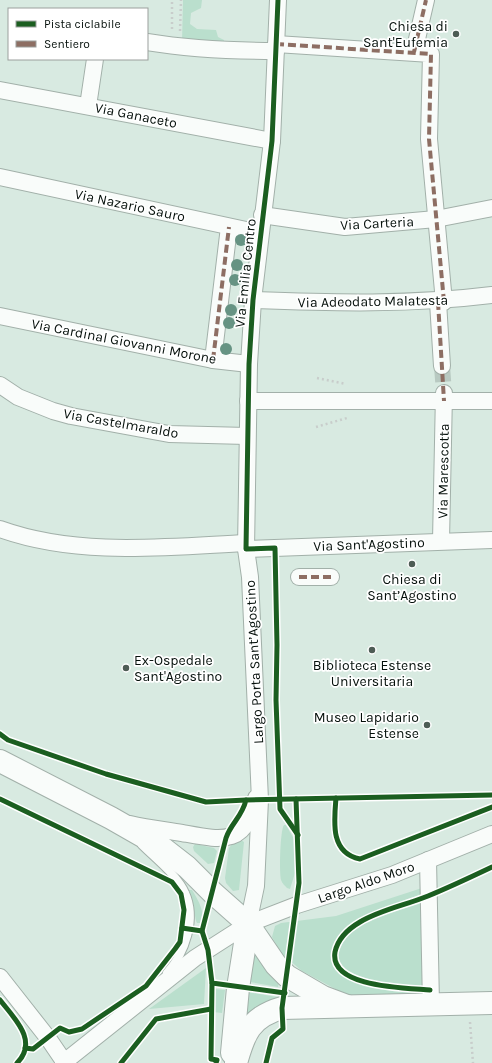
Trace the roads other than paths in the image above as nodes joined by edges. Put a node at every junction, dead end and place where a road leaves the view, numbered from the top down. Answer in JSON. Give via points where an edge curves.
{"nodes":[{"id":1,"x":278,"y":0,"type":"edge"},
{"id":2,"x":426,"y":0,"type":"edge"},
{"id":3,"x":148,"y":42,"type":"edge"},
{"id":4,"x":276,"y":48,"type":"junction"},
{"id":5,"x":414,"y":52,"type":"junction"},
{"id":6,"x":95,"y":60,"type":"edge"},
{"id":7,"x":0,"y":90,"type":"edge"},
{"id":8,"x":88,"y":106,"type":"junction"},
{"id":9,"x":272,"y":141,"type":"junction"},
{"id":10,"x":0,"y":177,"type":"edge"},
{"id":11,"x":492,"y":208,"type":"edge"},
{"id":12,"x":262,"y":215,"type":"junction"},
{"id":13,"x":436,"y":219,"type":"junction"},
{"id":14,"x":229,"y":227,"type":"junction"},
{"id":15,"x":260,"y":233,"type":"junction"},
{"id":16,"x":492,"y":296,"type":"edge"},
{"id":17,"x":253,"y":300,"type":"junction"},
{"id":18,"x":441,"y":302,"type":"junction"},
{"id":19,"x":0,"y":316,"type":"edge"},
{"id":20,"x":213,"y":360,"type":"junction"},
{"id":21,"x":249,"y":364,"type":"junction"},
{"id":22,"x":442,"y":366,"type":"tunnel mouth"},
{"id":23,"x":0,"y":385,"type":"edge"},
{"id":24,"x":444,"y":397,"type":"junction"},
{"id":25,"x":248,"y":401,"type":"junction"},
{"id":26,"x":492,"y":401,"type":"edge"},
{"id":27,"x":247,"y":436,"type":"junction"},
{"id":28,"x":0,"y":529,"type":"edge"},
{"id":29,"x":492,"y":540,"type":"edge"},
{"id":30,"x":441,"y":542,"type":"junction"},
{"id":31,"x":246,"y":546,"type":"junction"},
{"id":32,"x":300,"y":577,"type":"dead end"},
{"id":33,"x":331,"y":577,"type":"dead end"},
{"id":34,"x":0,"y":761,"type":"edge"},
{"id":35,"x":260,"y":774,"type":"junction"},
{"id":36,"x":119,"y":822,"type":"junction"},
{"id":37,"x":492,"y":834,"type":"edge"},
{"id":38,"x":428,"y":860,"type":"junction"},
{"id":39,"x":248,"y":924,"type":"junction"},
{"id":40,"x":0,"y":977,"type":"edge"},
{"id":41,"x":146,"y":996,"type":"junction"},
{"id":42,"x":492,"y":1003,"type":"edge"},
{"id":43,"x":431,"y":1004,"type":"junction"},
{"id":44,"x":347,"y":1006,"type":"junction"},
{"id":45,"x":64,"y":1063,"type":"edge"},
{"id":46,"x":232,"y":1063,"type":"edge"},
{"id":47,"x":236,"y":1063,"type":"edge"}],
"edges":[{"from":1,"to":4,"type":"street","name":"Via Emilia Centro"},
{"from":2,"to":5,"type":"street"},
{"from":3,"to":4,"type":"street","via":[[176,41],[218,50]]},
{"from":4,"to":5,"type":"street"},
{"from":4,"to":9,"type":"street","name":"Via Emilia Centro"},
{"from":5,"to":13,"type":"street","via":[[432,54],[429,139]]},
{"from":6,"to":8,"type":"street"},
{"from":7,"to":8,"type":"street","name":"Via Ganaceto"},
{"from":8,"to":9,"type":"street","name":"Via Ganaceto"},
{"from":9,"to":12,"type":"street","name":"Via Emilia Centro"},
{"from":10,"to":14,"type":"street","name":"Via Nazario Sauro"},
{"from":11,"to":13,"type":"street","name":"Via Carteria"},
{"from":12,"to":13,"type":"street","name":"Via Carteria","via":[[345,227]]},
{"from":12,"to":15,"type":"street","name":"Via Emilia Centro"},
{"from":13,"to":18,"type":"street"},
{"from":14,"to":15,"type":"street","name":"Via Nazario Sauro"},
{"from":14,"to":20,"type":"street"},
{"from":15,"to":17,"type":"street","name":"Via Emilia Centro"},
{"from":16,"to":18,"type":"street","name":"Via Adeodato Malatesta"},
{"from":17,"to":18,"type":"street","name":"Via Adeodato Malatesta","via":[[340,304]]},
{"from":17,"to":21,"type":"street","name":"Via Emilia Centro"},
{"from":18,"to":22,"type":"street"},
{"from":19,"to":20,"type":"street","name":"Via Cardinal Giovanni Morone"},
{"from":20,"to":21,"type":"street","name":"Via Cardinal Giovanni Morone"},
{"from":21,"to":25,"type":"street","name":"Via Emilia Centro"},
{"from":23,"to":27,"type":"street","name":"Via Castelmaraldo","via":[[28,401],[71,416],[169,434]]},
{"from":24,"to":25,"type":"street"},
{"from":24,"to":26,"type":"street"},
{"from":24,"to":30,"type":"street","name":"Via Marescotta"},
{"from":25,"to":27,"type":"street","name":"Via Emilia Centro"},
{"from":27,"to":31,"type":"street","name":"Via Emilia Centro"},
{"from":28,"to":31,"type":"street","name":"Via Sant'Agostino","via":[[50,541],[106,547]]},
{"from":29,"to":30,"type":"street","name":"Via Sant'Agostino"},
{"from":30,"to":31,"type":"street","name":"Via Sant'Agostino","via":[[275,548]]},
{"from":31,"to":35,"type":"street","name":"Largo Porta Sant’Agostino","via":[[250,577]]},
{"from":32,"to":33,"type":"street"},
{"from":34,"to":36,"type":"street"},
{"from":35,"to":36,"type":"street","name":"Largo Porta Sant’Agostino","via":[[256,800],[245,827],[237,834],[207,838]]},
{"from":35,"to":39,"type":"street","name":"Largo Porta Sant’Agostino","via":[[260,840],[256,886]]},
{"from":36,"to":39,"type":"street","via":[[174,856]]},
{"from":36,"to":41,"type":"lane","via":[[179,883],[189,906],[189,929],[181,953],[173,966]]},
{"from":37,"to":38,"type":"street"},
{"from":38,"to":39,"type":"street","name":"Largo Aldo Moro"},
{"from":38,"to":43,"type":"street","name":"Largo Aldo Moro"},
{"from":39,"to":41,"type":"street","name":"Largo Aldo Moro","via":[[195,958]]},
{"from":39,"to":44,"type":"street","via":[[276,965],[287,976],[323,997]]},
{"from":39,"to":46,"type":"street","via":[[238,988]]},
{"from":40,"to":45,"type":"street"},
{"from":41,"to":45,"type":"street","name":"Largo Aldo Moro"},
{"from":42,"to":43,"type":"street"},
{"from":43,"to":44,"type":"street"},
{"from":44,"to":47,"type":"street","via":[[282,1008],[260,1017],[250,1026],[243,1038]]}]}
